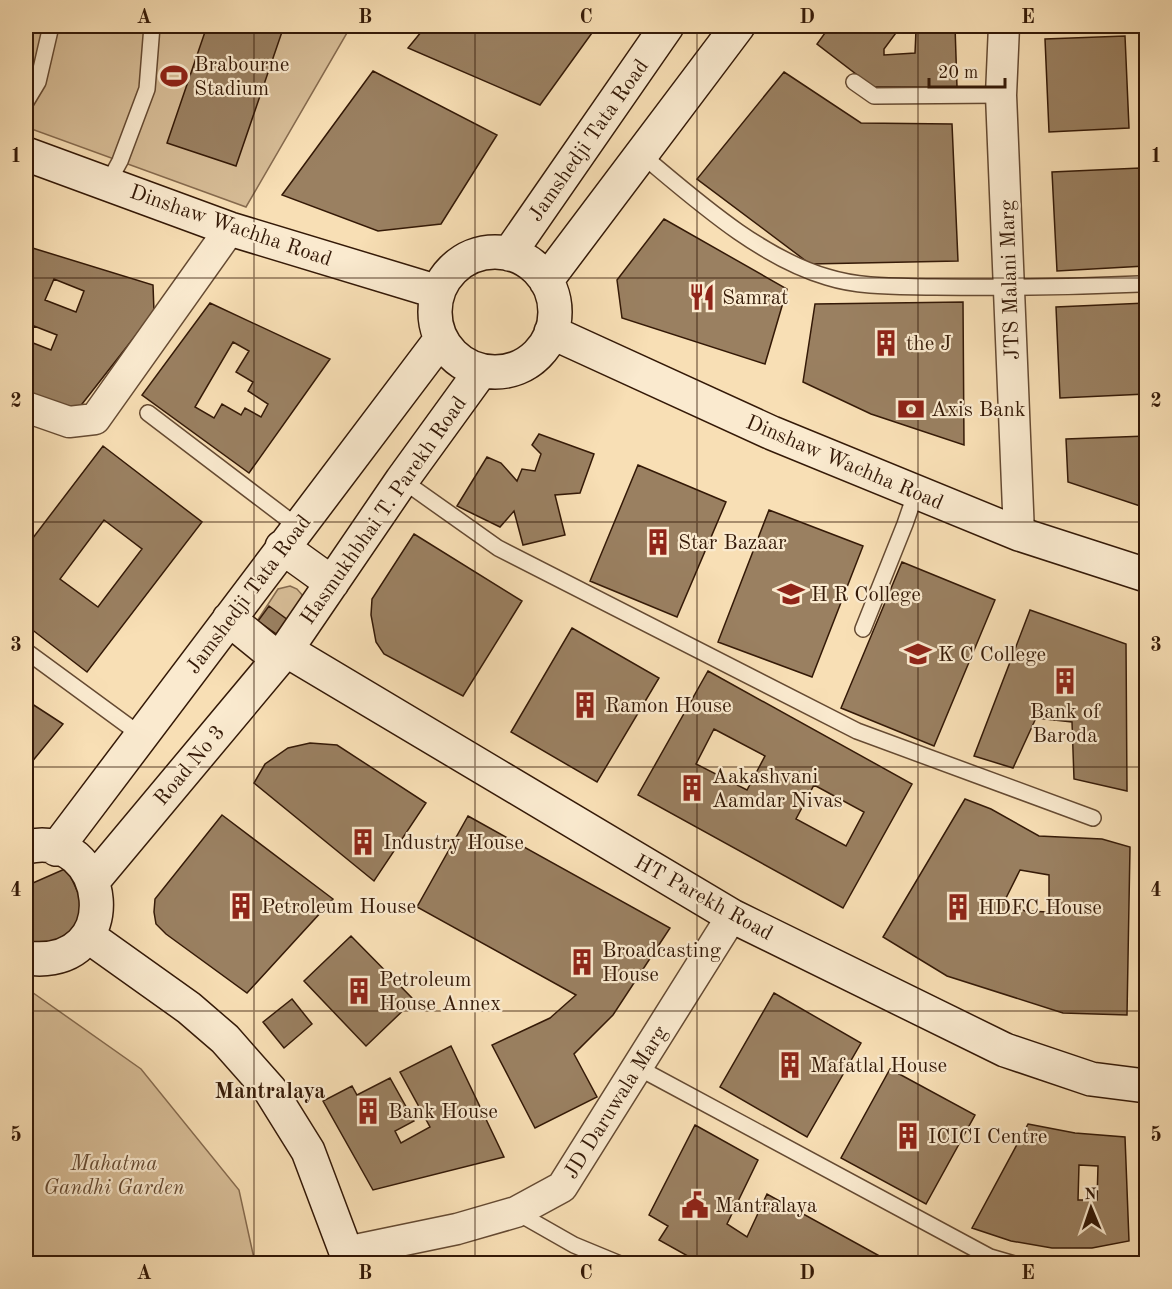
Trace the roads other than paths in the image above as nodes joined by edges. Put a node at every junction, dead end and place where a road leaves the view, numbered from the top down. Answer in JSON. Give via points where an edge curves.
{"nodes":[{"id":1,"x":51,"y":26,"type":"edge"},
{"id":2,"x":152,"y":26,"type":"edge"},
{"id":3,"x":667,"y":26,"type":"edge"},
{"id":4,"x":738,"y":26,"type":"edge"},
{"id":5,"x":1004,"y":26,"type":"edge"},
{"id":6,"x":854,"y":82,"type":"dead end"},
{"id":7,"x":1001,"y":95,"type":"junction"},
{"id":8,"x":26,"y":102,"type":"edge"},
{"id":9,"x":26,"y":154,"type":"edge"},
{"id":10,"x":642,"y":155,"type":"junction"},
{"id":11,"x":108,"y":183,"type":"junction"},
{"id":12,"x":230,"y":229,"type":"junction"},
{"id":13,"x":509,"y":254,"type":"junction"},
{"id":14,"x":546,"y":281,"type":"junction"},
{"id":15,"x":1140,"y":284,"type":"dead end"},
{"id":16,"x":1009,"y":288,"type":"junction"},
{"id":17,"x":438,"y":292,"type":"junction"},
{"id":18,"x":551,"y":332,"type":"junction"},
{"id":19,"x":441,"y":339,"type":"junction"},
{"id":20,"x":481,"y":371,"type":"junction"},
{"id":21,"x":26,"y":407,"type":"edge"},
{"id":22,"x":148,"y":413,"type":"dead end"},
{"id":23,"x":402,"y":480,"type":"junction"},
{"id":24,"x":916,"y":492,"type":"junction"},
{"id":25,"x":1019,"y":534,"type":"junction"},
{"id":26,"x":290,"y":537,"type":"junction"},
{"id":27,"x":1146,"y":574,"type":"edge"},
{"id":28,"x":332,"y":583,"type":"junction"},
{"id":29,"x":229,"y":619,"type":"junction"},
{"id":30,"x":863,"y":628,"type":"dead end"},
{"id":31,"x":26,"y":651,"type":"edge"},
{"id":32,"x":282,"y":654,"type":"junction"},
{"id":33,"x":142,"y":736,"type":"junction"},
{"id":34,"x":1094,"y":818,"type":"dead end"},
{"id":35,"x":41,"y":848,"type":"edge"},
{"id":36,"x":93,"y":880,"type":"junction"},
{"id":37,"x":732,"y":916,"type":"junction"},
{"id":38,"x":88,"y":936,"type":"junction"},
{"id":39,"x":26,"y":958,"type":"edge"},
{"id":40,"x":637,"y":1067,"type":"junction"},
{"id":41,"x":1146,"y":1086,"type":"edge"},
{"id":42,"x":516,"y":1212,"type":"junction"},
{"id":43,"x":346,"y":1258,"type":"edge"},
{"id":44,"x":620,"y":1263,"type":"edge"},
{"id":45,"x":1014,"y":1263,"type":"edge"}],
"edges":[{"from":1,"to":8,"type":"lane","via":[[38,82]]},
{"from":2,"to":11,"type":"lane","via":[[147,89]]},
{"from":3,"to":13,"type":"street","name":"Jamshedji Tata Road"},
{"from":4,"to":10,"type":"street"},
{"from":5,"to":7,"type":"street","name":"JTS Malani Marg"},
{"from":6,"to":7,"type":"lane","via":[[874,96]]},
{"from":7,"to":16,"type":"street","name":"JTS Malani Marg"},
{"from":9,"to":11,"type":"street","name":"Dinshaw Wachha Road"},
{"from":10,"to":14,"type":"street"},
{"from":10,"to":16,"type":"lane","via":[[745,236],[826,277],[861,285]]},
{"from":11,"to":12,"type":"street","name":"Dinshaw Wachha Road"},
{"from":12,"to":17,"type":"street","name":"Dinshaw Wachha Road"},
{"from":12,"to":21,"type":"street","via":[[95,419],[69,422]]},
{"from":13,"to":14,"type":"street","via":[[527,261]]},
{"from":13,"to":17,"type":"street","via":[[490,252],[472,256],[455,266]]},
{"from":14,"to":18,"type":"street","via":[[555,308]]},
{"from":15,"to":16,"type":"lane"},
{"from":16,"to":25,"type":"street","name":"JTS Malani Marg"},
{"from":17,"to":19,"type":"street","via":[[434,317]]},
{"from":18,"to":20,"type":"street","via":[[534,358],[518,368]]},
{"from":18,"to":24,"type":"street","name":"Dinshaw Wachha Road","via":[[772,433]]},
{"from":19,"to":20,"type":"street","via":[[449,352]]},
{"from":19,"to":26,"type":"street","name":"Jamshedji Tata Road"},
{"from":20,"to":23,"type":"street","name":"Hasmukhbhai T. Parekh Road"},
{"from":22,"to":26,"type":"lane"},
{"from":23,"to":28,"type":"street","name":"Hasmukhbhai T. Parekh Road"},
{"from":23,"to":34,"type":"lane","via":[[498,548],[857,731]]},
{"from":24,"to":25,"type":"street","name":"Dinshaw Wachha Road"},
{"from":24,"to":30,"type":"lane"},
{"from":25,"to":27,"type":"street","name":"Dinshaw Wachha Road"},
{"from":26,"to":28,"type":"street"},
{"from":26,"to":29,"type":"street","name":"Jamshedji Tata Road"},
{"from":28,"to":32,"type":"street","name":"Hasmukhbhai T. Parekh Road"},
{"from":29,"to":32,"type":"street","name":"HT Parekh Road"},
{"from":29,"to":33,"type":"street","name":"Jamshedji Tata Road"},
{"from":31,"to":33,"type":"lane"},
{"from":32,"to":36,"type":"street","name":"Road No 3"},
{"from":32,"to":37,"type":"street","name":"HT Parekh Road"},
{"from":33,"to":35,"type":"street","name":"Jamshedji Tata Road"},
{"from":35,"to":36,"type":"street","name":"Jamshedji Tata Road","via":[[67,852]]},
{"from":36,"to":38,"type":"street","via":[[97,900]]},
{"from":37,"to":40,"type":"street","name":"JD Daruwala Marg"},
{"from":37,"to":41,"type":"street","name":"HT Parekh Road","via":[[1005,1050],[1090,1079]]},
{"from":38,"to":39,"type":"street","via":[[61,956],[44,960]]},
{"from":38,"to":43,"type":"street","via":[[189,1008],[225,1039],[270,1090],[308,1151]]},
{"from":40,"to":42,"type":"street","name":"JD Daruwala Marg","via":[[562,1187]]},
{"from":40,"to":45,"type":"lane","via":[[990,1257]]},
{"from":42,"to":43,"type":"street","name":"JD Daruwala Marg"},
{"from":42,"to":44,"type":"lane","via":[[574,1245]]}]}
